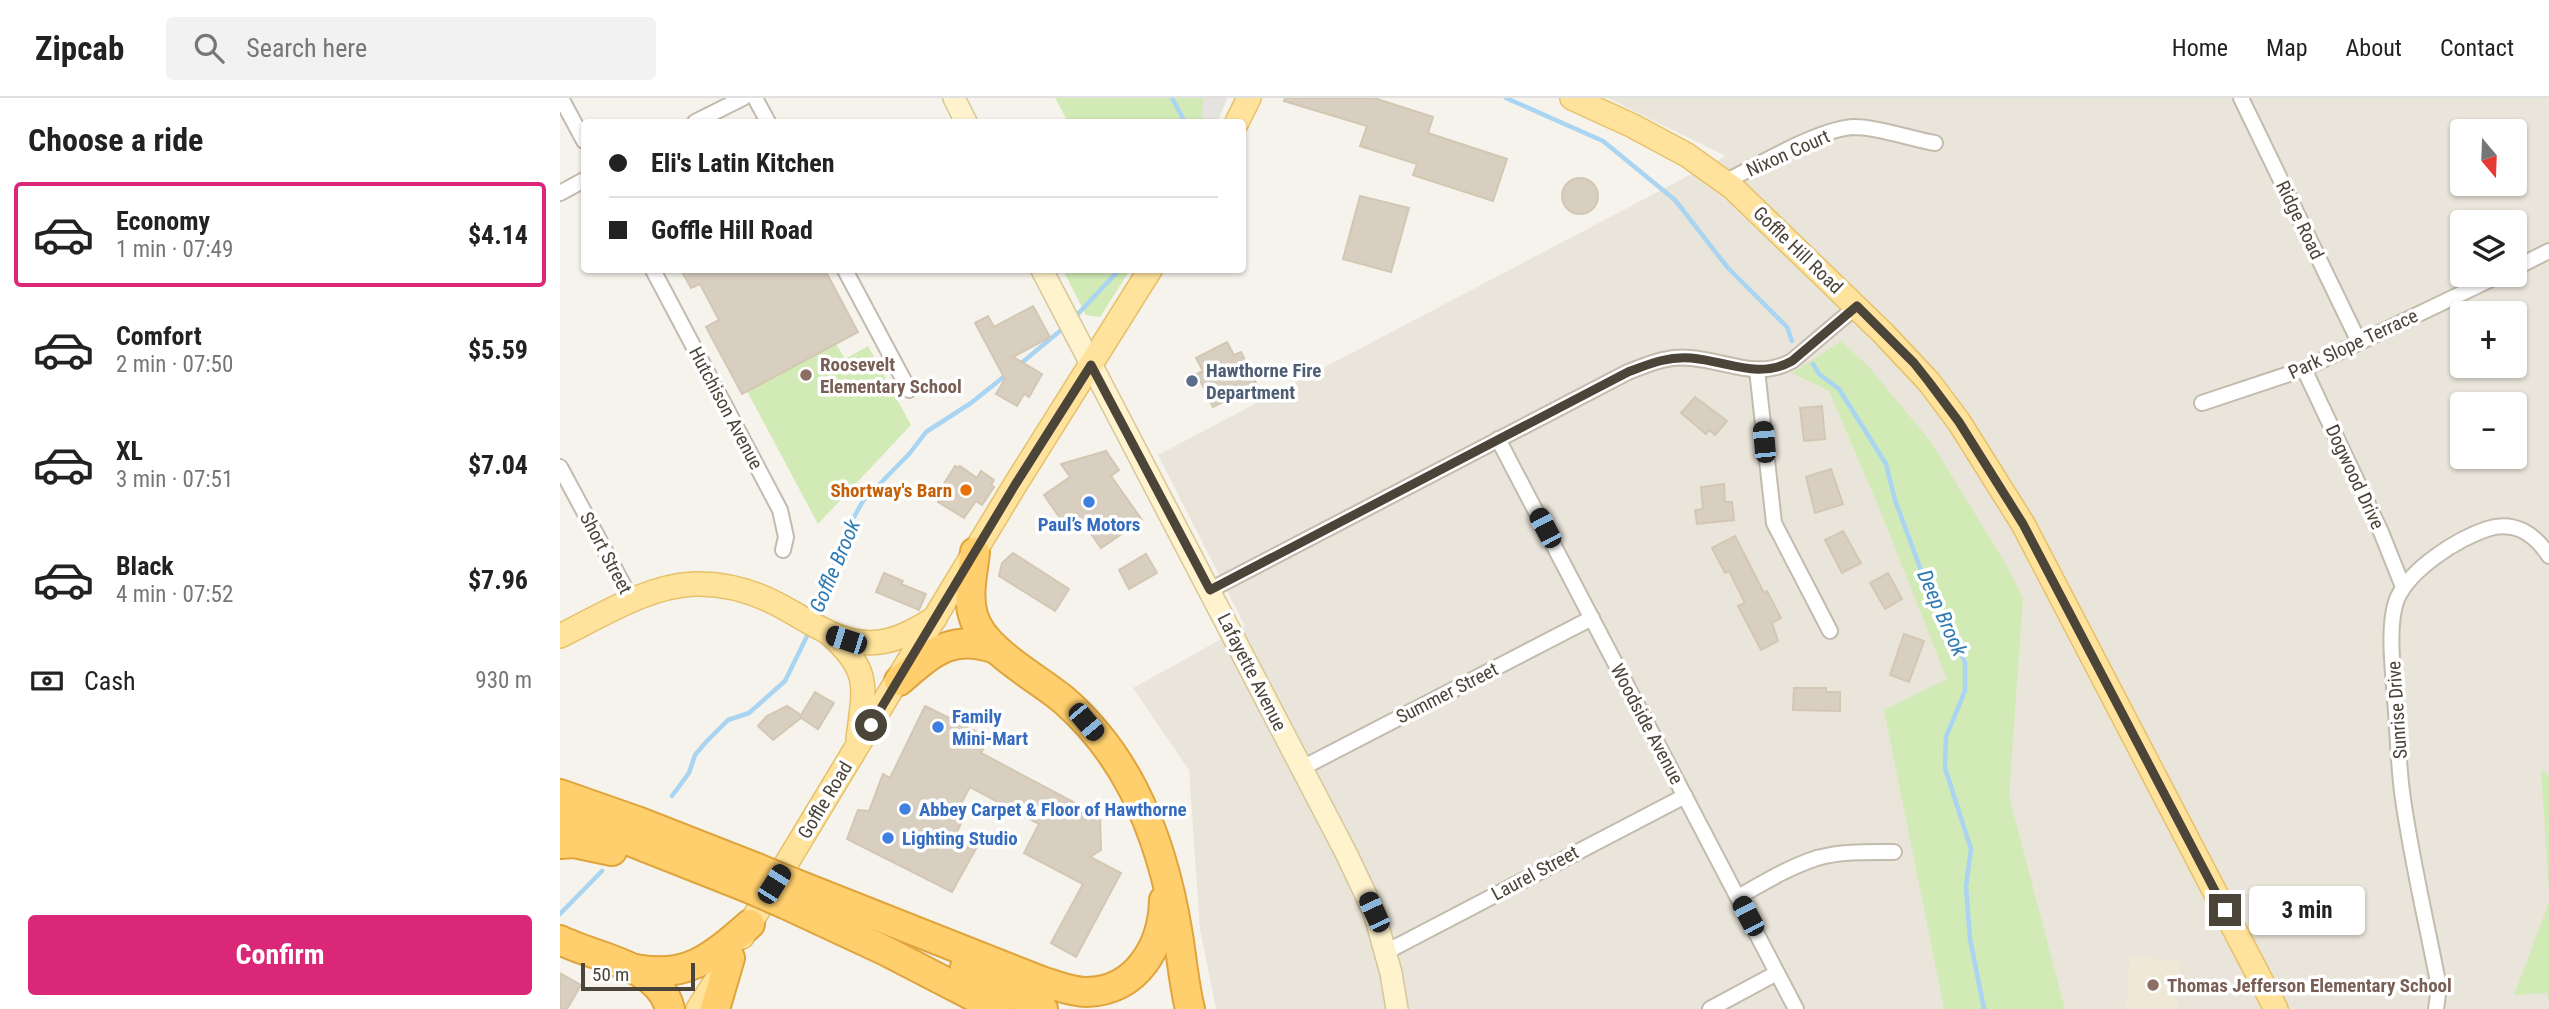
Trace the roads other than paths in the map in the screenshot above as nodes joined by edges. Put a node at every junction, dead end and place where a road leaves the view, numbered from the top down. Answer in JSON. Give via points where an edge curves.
{"nodes":[{"id":1,"x":561,"y":98,"type":"edge"},
{"id":2,"x":743,"y":98,"type":"edge"},
{"id":3,"x":755,"y":98,"type":"edge"},
{"id":4,"x":954,"y":98,"type":"edge"},
{"id":5,"x":1249,"y":98,"type":"edge"},
{"id":6,"x":1573,"y":98,"type":"edge"},
{"id":7,"x":2241,"y":98,"type":"edge"},
{"id":8,"x":701,"y":119,"type":"edge"},
{"id":9,"x":766,"y":119,"type":"edge"},
{"id":10,"x":964,"y":119,"type":"edge"},
{"id":11,"x":1238,"y":119,"type":"edge"},
{"id":12,"x":581,"y":135,"type":"edge"},
{"id":13,"x":1935,"y":144,"type":"dead end"},
{"id":14,"x":581,"y":182,"type":"edge"},
{"id":15,"x":1724,"y":182,"type":"junction"},
{"id":16,"x":560,"y":193,"type":"edge"},
{"id":17,"x":2549,"y":251,"type":"edge"},
{"id":18,"x":2527,"y":262,"type":"edge"},
{"id":19,"x":655,"y":273,"type":"edge"},
{"id":20,"x":847,"y":273,"type":"edge"},
{"id":21,"x":1044,"y":273,"type":"edge"},
{"id":22,"x":1148,"y":273,"type":"edge"},
{"id":23,"x":2475,"y":287,"type":"edge"},
{"id":24,"x":1857,"y":306,"type":"junction"},
{"id":25,"x":2359,"y":342,"type":"junction"},
{"id":26,"x":1091,"y":365,"type":"junction"},
{"id":27,"x":2304,"y":369,"type":"junction"},
{"id":28,"x":1757,"y":370,"type":"junction"},
{"id":29,"x":909,"y":390,"type":"dead end"},
{"id":30,"x":2202,"y":403,"type":"dead end"},
{"id":31,"x":1498,"y":439,"type":"junction"},
{"id":32,"x":560,"y":467,"type":"edge"},
{"id":33,"x":783,"y":550,"type":"dead end"},
{"id":34,"x":975,"y":552,"type":"junction"},
{"id":35,"x":2549,"y":556,"type":"edge"},
{"id":36,"x":2403,"y":587,"type":"junction"},
{"id":37,"x":1210,"y":590,"type":"junction"},
{"id":38,"x":632,"y":601,"type":"junction"},
{"id":39,"x":934,"y":618,"type":"junction"},
{"id":40,"x":1592,"y":618,"type":"junction"},
{"id":41,"x":818,"y":628,"type":"junction"},
{"id":42,"x":1830,"y":631,"type":"dead end"},
{"id":43,"x":560,"y":636,"type":"edge"},
{"id":44,"x":996,"y":649,"type":"junction"},
{"id":45,"x":899,"y":681,"type":"junction"},
{"id":46,"x":857,"y":747,"type":"junction"},
{"id":47,"x":1302,"y":768,"type":"junction"},
{"id":48,"x":560,"y":780,"type":"edge"},
{"id":49,"x":560,"y":794,"type":"edge"},
{"id":50,"x":1685,"y":796,"type":"junction"},
{"id":51,"x":560,"y":817,"type":"edge"},
{"id":52,"x":692,"y":841,"type":"junction"},
{"id":53,"x":565,"y":843,"type":"edge"},
{"id":54,"x":1894,"y":852,"type":"dead end"},
{"id":55,"x":1162,"y":865,"type":"junction"},
{"id":56,"x":751,"y":877,"type":"junction"},
{"id":57,"x":791,"y":894,"type":"junction"},
{"id":58,"x":1738,"y":897,"type":"junction"},
{"id":59,"x":750,"y":924,"type":"junction"},
{"id":60,"x":565,"y":944,"type":"edge"},
{"id":61,"x":1385,"y":953,"type":"junction"},
{"id":62,"x":730,"y":958,"type":"junction"},
{"id":63,"x":630,"y":968,"type":"junction"},
{"id":64,"x":1777,"y":974,"type":"junction"},
{"id":65,"x":670,"y":1009,"type":"edge"},
{"id":66,"x":698,"y":1009,"type":"edge"},
{"id":67,"x":715,"y":1009,"type":"edge"},
{"id":68,"x":954,"y":1009,"type":"edge"},
{"id":69,"x":998,"y":1009,"type":"edge"},
{"id":70,"x":1043,"y":1009,"type":"edge"},
{"id":71,"x":1190,"y":1009,"type":"edge"},
{"id":72,"x":1397,"y":1009,"type":"edge"},
{"id":73,"x":1710,"y":1009,"type":"edge"},
{"id":74,"x":1796,"y":1009,"type":"edge"},
{"id":75,"x":2276,"y":1009,"type":"edge"},
{"id":76,"x":2436,"y":1009,"type":"edge"}],
"edges":[{"from":1,"to":12,"type":"street"},
{"from":2,"to":8,"type":"street"},
{"from":3,"to":9,"type":"street"},
{"from":4,"to":10,"type":"street"},
{"from":5,"to":11,"type":"main road"},
{"from":6,"to":15,"type":"main road","name":"Goffle Hill Road","via":[[1687,155]]},
{"from":7,"to":25,"type":"street","name":"Ridge Road"},
{"from":13,"to":15,"type":"street","name":"Nixon Court","via":[[1854,127],[1821,136]]},
{"from":14,"to":16,"type":"street"},
{"from":15,"to":24,"type":"main road","name":"Goffle Hill Road"},
{"from":17,"to":18,"type":"street"},
{"from":19,"to":33,"type":"street","name":"Hutchison Avenue","via":[[780,510],[786,537]]},
{"from":20,"to":29,"type":"street"},
{"from":21,"to":26,"type":"street","name":"Lafayette Avenue"},
{"from":22,"to":26,"type":"main road","name":"Goffle Road"},
{"from":23,"to":25,"type":"street","name":"Park Slope Terrace"},
{"from":24,"to":28,"type":"street","via":[[1792,361],[1780,368]]},
{"from":24,"to":75,"type":"main road","name":"Goffle Hill Road","via":[[1929,382],[2023,524]]},
{"from":25,"to":27,"type":"street","name":"Park Slope Terrace"},
{"from":26,"to":34,"type":"main road","name":"Goffle Road"},
{"from":26,"to":37,"type":"street","name":"Lafayette Avenue"},
{"from":27,"to":30,"type":"street","name":"Park Slope Terrace"},
{"from":27,"to":36,"type":"street","name":"Dogwood Drive"},
{"from":28,"to":31,"type":"street","via":[[1690,357],[1660,360]]},
{"from":28,"to":42,"type":"street","via":[[1774,523]]},
{"from":31,"to":37,"type":"street"},
{"from":31,"to":40,"type":"street","name":"Woodside Avenue"},
{"from":32,"to":38,"type":"street","name":"Short Street"},
{"from":34,"to":39,"type":"main road","name":"Goffle Road"},
{"from":34,"to":44,"type":"highway","via":[[973,617]]},
{"from":35,"to":36,"type":"street","name":"Sunrise Drive","via":[[2520,529],[2496,526],[2440,554]]},
{"from":36,"to":76,"type":"street","name":"Sunrise Drive","via":[[2392,617],[2393,673],[2403,799],[2439,987]]},
{"from":37,"to":47,"type":"street","name":"Lafayette Avenue"},
{"from":38,"to":41,"type":"main road","via":[[673,587],[715,584],[757,595]]},
{"from":38,"to":43,"type":"main road"},
{"from":39,"to":41,"type":"main road","via":[[901,637],[883,641],[865,642]]},
{"from":39,"to":45,"type":"main road","name":"Goffle Road"},
{"from":40,"to":47,"type":"street","name":"Summer Street"},
{"from":40,"to":50,"type":"street","name":"Woodside Avenue"},
{"from":41,"to":46,"type":"main road","via":[[854,659],[862,678]]},
{"from":44,"to":45,"type":"highway","via":[[979,643],[947,645]]},
{"from":44,"to":55,"type":"highway","via":[[1067,702],[1103,742],[1144,812]]},
{"from":45,"to":46,"type":"main road","name":"Goffle Road"},
{"from":46,"to":59,"type":"main road","name":"Goffle Road"},
{"from":47,"to":61,"type":"street","name":"Lafayette Avenue","via":[[1374,912]]},
{"from":48,"to":52,"type":"main road"},
{"from":49,"to":52,"type":"highway"},
{"from":50,"to":58,"type":"street","name":"Woodside Avenue"},
{"from":50,"to":61,"type":"street","name":"Laurel Street"},
{"from":51,"to":56,"type":"highway"},
{"from":52,"to":56,"type":"highway"},
{"from":53,"to":56,"type":"highway"},
{"from":54,"to":58,"type":"street","via":[[1816,858]]},
{"from":55,"to":57,"type":"highway","via":[[1164,912],[1154,949],[1130,978],[1100,991],[1083,992],[1044,982]]},
{"from":55,"to":71,"type":"highway"},
{"from":56,"to":57,"type":"highway","bridge":true},
{"from":57,"to":68,"type":"highway"},
{"from":57,"to":69,"type":"highway"},
{"from":57,"to":70,"type":"highway","via":[[899,933]]},
{"from":58,"to":64,"type":"street","name":"Woodside Avenue"},
{"from":59,"to":62,"type":"main road","name":"Goffle Road"},
{"from":59,"to":63,"type":"highway","via":[[697,965],[666,972]]},
{"from":60,"to":63,"type":"highway"},
{"from":61,"to":72,"type":"street","name":"Lafayette Avenue"},
{"from":62,"to":66,"type":"main road","name":"Goffle Road"},
{"from":62,"to":67,"type":"highway"},
{"from":63,"to":65,"type":"highway","via":[[655,984]]},
{"from":64,"to":73,"type":"street"},
{"from":64,"to":74,"type":"street","name":"Woodside Avenue"}]}
